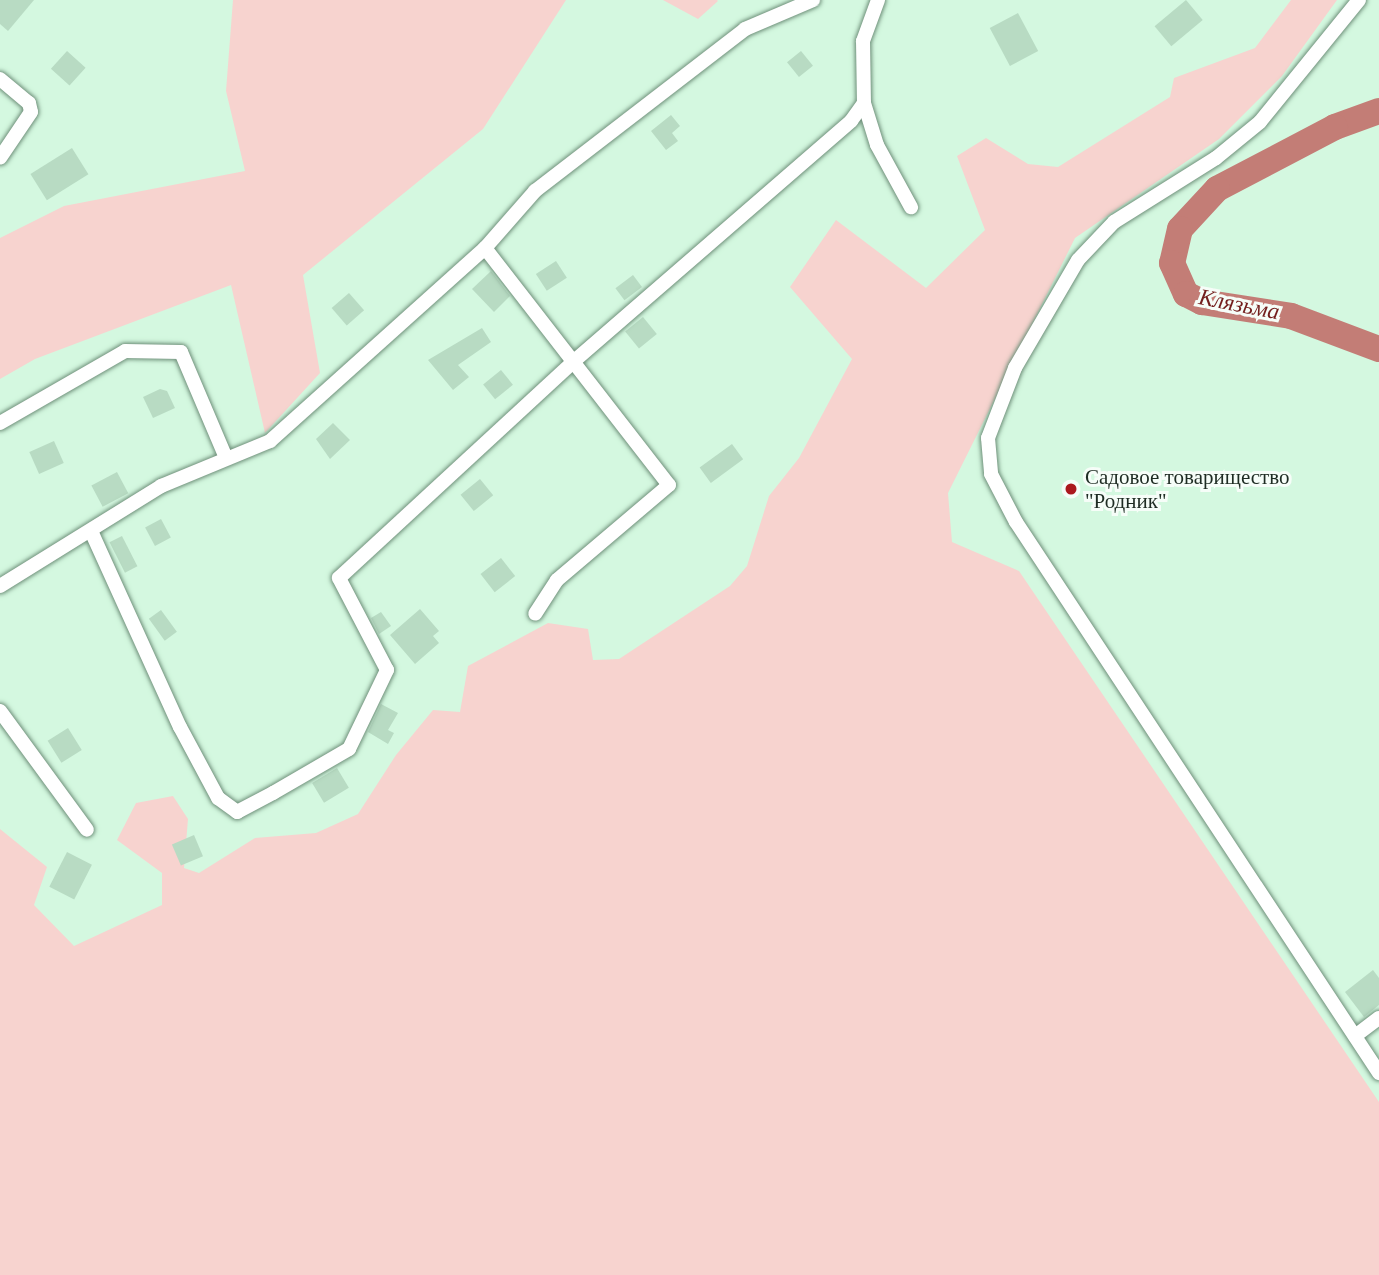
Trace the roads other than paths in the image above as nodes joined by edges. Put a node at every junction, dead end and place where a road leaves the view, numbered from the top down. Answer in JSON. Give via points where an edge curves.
{"nodes":[{"id":1,"x":813,"y":0,"type":"edge"},
{"id":2,"x":878,"y":0,"type":"edge"},
{"id":3,"x":1359,"y":0,"type":"edge"},
{"id":4,"x":0,"y":79,"type":"edge"},
{"id":5,"x":864,"y":103,"type":"junction"},
{"id":6,"x":0,"y":158,"type":"edge"},
{"id":7,"x":911,"y":207,"type":"dead end"},
{"id":8,"x":485,"y":248,"type":"junction"},
{"id":9,"x":573,"y":362,"type":"junction"},
{"id":10,"x":0,"y":424,"type":"edge"},
{"id":11,"x":226,"y":458,"type":"junction"},
{"id":12,"x":91,"y":531,"type":"junction"},
{"id":13,"x":0,"y":586,"type":"edge"},
{"id":14,"x":535,"y":614,"type":"dead end"},
{"id":15,"x":0,"y":712,"type":"edge"},
{"id":16,"x":87,"y":830,"type":"dead end"},
{"id":17,"x":1379,"y":1018,"type":"edge"},
{"id":18,"x":1354,"y":1036,"type":"junction"},
{"id":19,"x":1379,"y":1073,"type":"edge"}],
"edges":[{"from":1,"to":8,"type":"street","via":[[745,29],[535,191]]},
{"from":2,"to":5,"type":"street","via":[[863,41]]},
{"from":3,"to":18,"type":"street","via":[[1260,122],[1216,158],[1114,222],[1078,260],[1015,368],[988,438],[991,474],[1030,546]]},
{"from":4,"to":6,"type":"street","via":[[29,103],[31,112]]},
{"from":5,"to":7,"type":"street","via":[[877,145]]},
{"from":5,"to":9,"type":"street","via":[[852,121]]},
{"from":8,"to":9,"type":"street"},
{"from":8,"to":11,"type":"street","via":[[270,441]]},
{"from":9,"to":12,"type":"street","via":[[339,578],[387,670],[349,749],[237,811],[218,798],[180,727]]},
{"from":9,"to":14,"type":"street","via":[[668,485],[557,580]]},
{"from":10,"to":11,"type":"street","via":[[125,351],[181,352]]},
{"from":11,"to":12,"type":"street","via":[[161,486]]},
{"from":12,"to":13,"type":"street"},
{"from":15,"to":16,"type":"street"},
{"from":17,"to":18,"type":"street"},
{"from":18,"to":19,"type":"street"}]}
